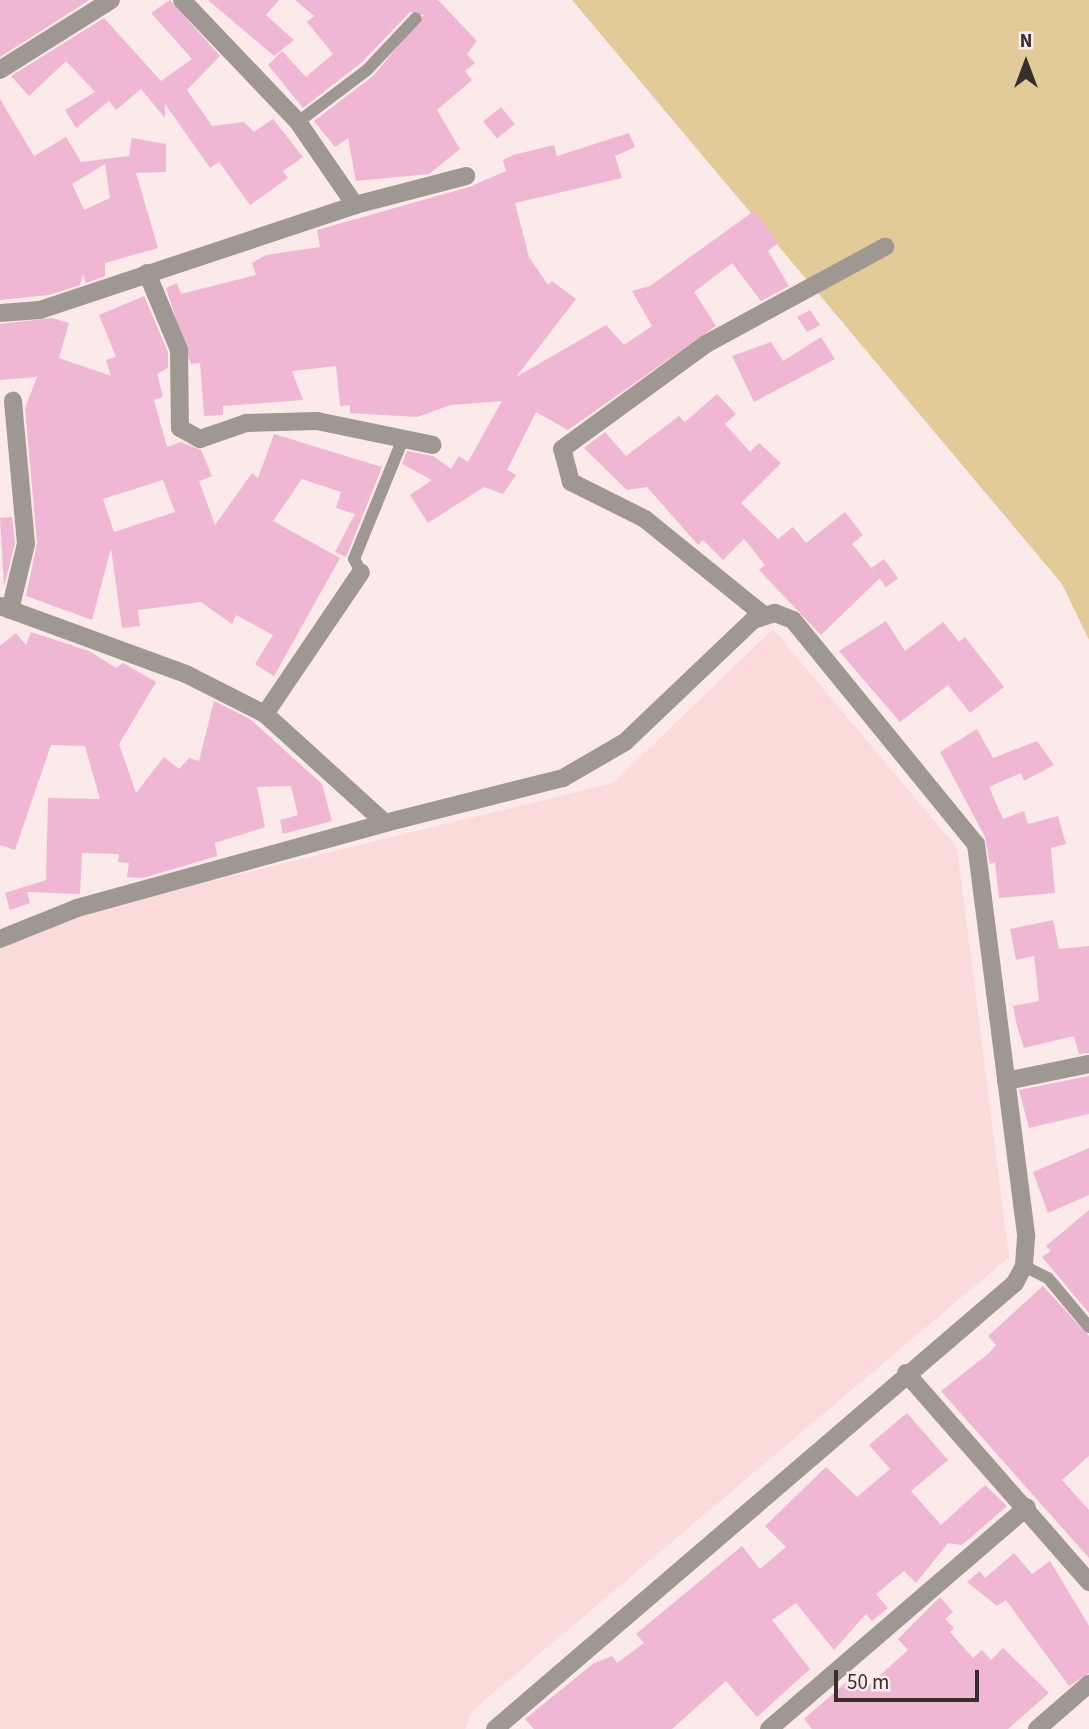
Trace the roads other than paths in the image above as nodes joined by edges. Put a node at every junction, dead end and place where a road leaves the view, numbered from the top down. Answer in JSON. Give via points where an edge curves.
{"nodes":[{"id":1,"x":182,"y":0,"type":"edge"},
{"id":2,"x":107,"y":1,"type":"edge"},
{"id":3,"x":416,"y":18,"type":"dead end"},
{"id":4,"x":0,"y":70,"type":"edge"},
{"id":5,"x":298,"y":122,"type":"junction"},
{"id":6,"x":466,"y":176,"type":"dead end"},
{"id":7,"x":355,"y":205,"type":"junction"},
{"id":8,"x":885,"y":247,"type":"dead end"},
{"id":9,"x":147,"y":273,"type":"junction"},
{"id":10,"x":0,"y":313,"type":"edge"},
{"id":11,"x":13,"y":401,"type":"dead end"},
{"id":12,"x":404,"y":439,"type":"junction"},
{"id":13,"x":433,"y":445,"type":"dead end"},
{"id":14,"x":361,"y":572,"type":"joint"},
{"id":15,"x":5,"y":608,"type":"edge"},
{"id":16,"x":765,"y":616,"type":"junction"},
{"id":17,"x":265,"y":714,"type":"junction"},
{"id":18,"x":385,"y":823,"type":"junction"},
{"id":19,"x":0,"y":939,"type":"edge"},
{"id":20,"x":1089,"y":1064,"type":"edge"},
{"id":21,"x":1006,"y":1080,"type":"junction"},
{"id":22,"x":1024,"y":1266,"type":"junction"},
{"id":23,"x":1089,"y":1327,"type":"edge"},
{"id":24,"x":906,"y":1373,"type":"junction"},
{"id":25,"x":1027,"y":1507,"type":"junction"},
{"id":26,"x":1089,"y":1582,"type":"edge"},
{"id":27,"x":1089,"y":1684,"type":"edge"},
{"id":28,"x":495,"y":1729,"type":"edge"},
{"id":29,"x":769,"y":1729,"type":"edge"},
{"id":30,"x":1037,"y":1729,"type":"edge"}],
"edges":[{"from":1,"to":5,"type":"street"},
{"from":2,"to":4,"type":"street"},
{"from":3,"to":5,"type":"lane","via":[[367,70]]},
{"from":5,"to":7,"type":"street"},
{"from":6,"to":7,"type":"street"},
{"from":7,"to":9,"type":"street"},
{"from":8,"to":16,"type":"street","via":[[706,344],[562,449],[571,482],[645,519]]},
{"from":9,"to":10,"type":"street","via":[[40,310]]},
{"from":9,"to":12,"type":"street","via":[[179,350],[180,428],[200,439],[246,423],[317,421]]},
{"from":11,"to":15,"type":"street","via":[[26,544]]},
{"from":12,"to":13,"type":"street"},
{"from":12,"to":14,"type":"lane","via":[[354,559]]},
{"from":14,"to":17,"type":"street"},
{"from":15,"to":17,"type":"street","via":[[186,674]]},
{"from":16,"to":18,"type":"street","via":[[753,620],[625,742],[563,778]]},
{"from":16,"to":21,"type":"street","via":[[793,620],[976,844]]},
{"from":17,"to":18,"type":"street"},
{"from":18,"to":19,"type":"street","via":[[77,908]]},
{"from":20,"to":21,"type":"street"},
{"from":21,"to":22,"type":"street"},
{"from":22,"to":23,"type":"lane","via":[[1048,1278]]},
{"from":22,"to":24,"type":"street","via":[[1015,1283]]},
{"from":24,"to":25,"type":"street"},
{"from":24,"to":28,"type":"street"},
{"from":25,"to":26,"type":"street"},
{"from":25,"to":29,"type":"street"},
{"from":27,"to":30,"type":"street"}]}
